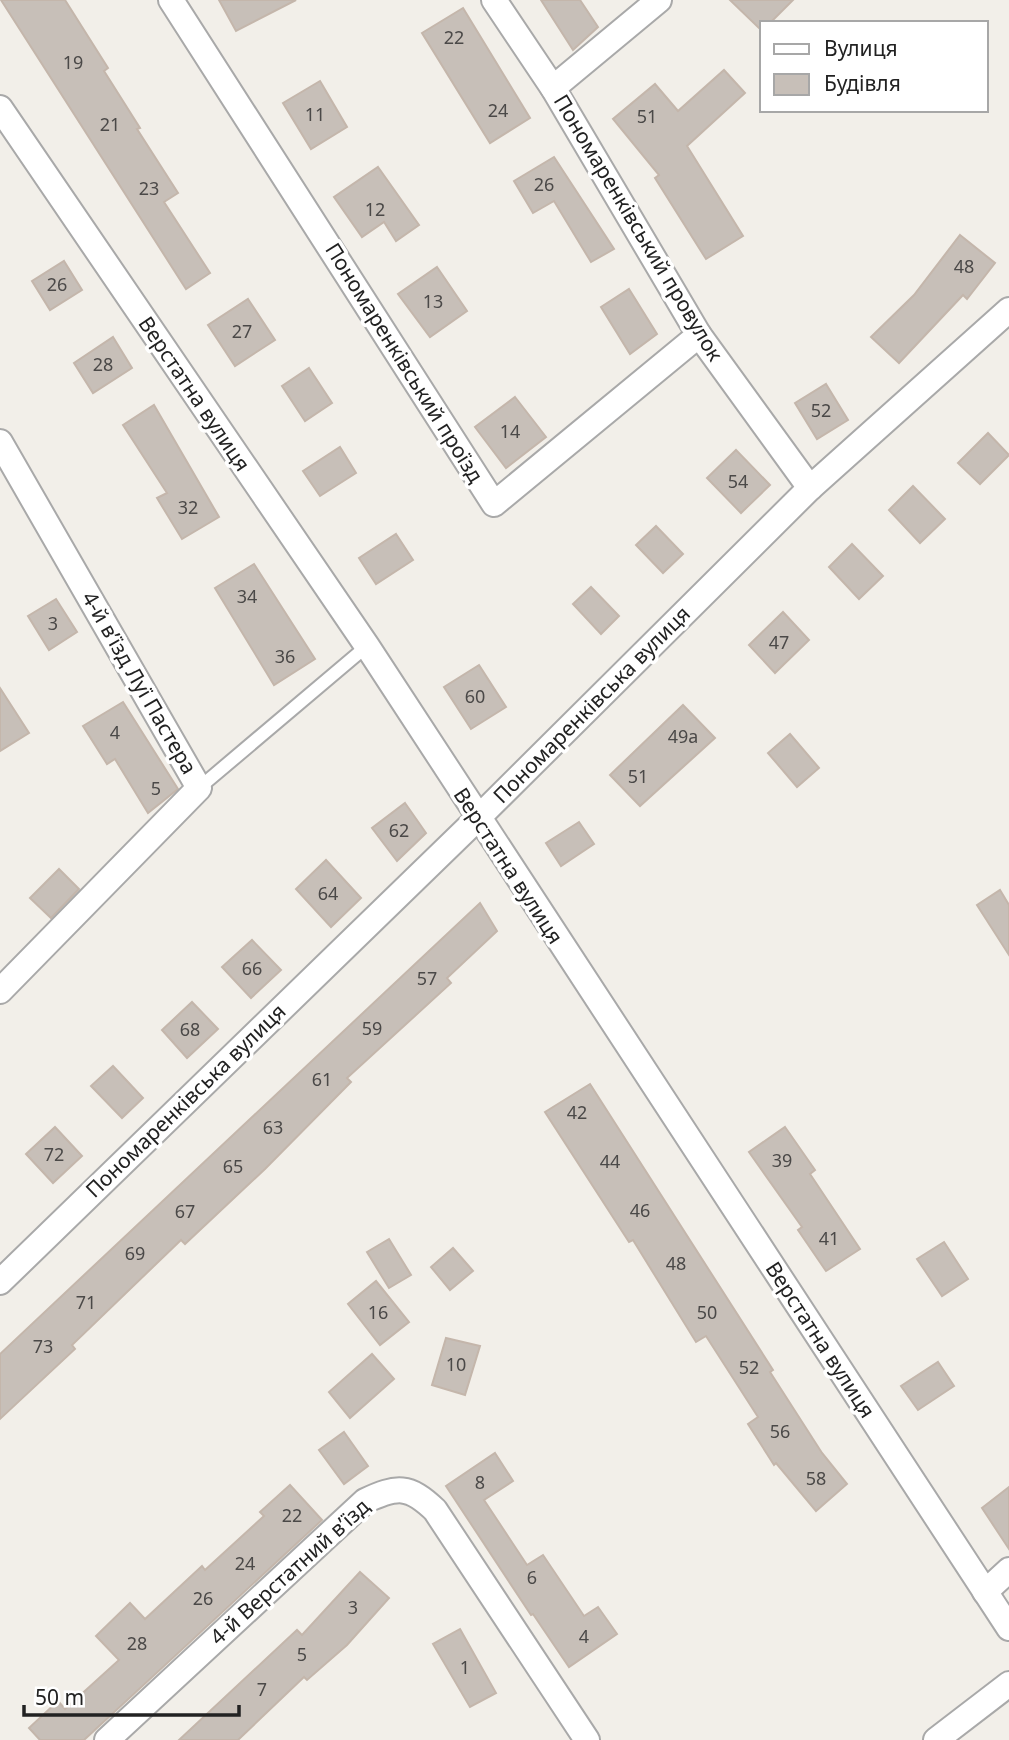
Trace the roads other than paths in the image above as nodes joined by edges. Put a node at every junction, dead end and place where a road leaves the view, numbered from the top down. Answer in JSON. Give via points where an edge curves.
{"nodes":[{"id":1,"x":172,"y":0,"type":"edge"},
{"id":2,"x":494,"y":0,"type":"edge"},
{"id":3,"x":659,"y":0,"type":"edge"},
{"id":4,"x":553,"y":89,"type":"junction"},
{"id":5,"x":0,"y":108,"type":"edge"},
{"id":6,"x":1009,"y":310,"type":"edge"},
{"id":7,"x":699,"y":335,"type":"junction"},
{"id":8,"x":0,"y":442,"type":"edge"},
{"id":9,"x":810,"y":488,"type":"junction"},
{"id":10,"x":367,"y":646,"type":"junction"},
{"id":11,"x":199,"y":788,"type":"junction"},
{"id":12,"x":477,"y":819,"type":"junction"},
{"id":13,"x":0,"y":990,"type":"edge"},
{"id":14,"x":0,"y":1282,"type":"edge"},
{"id":15,"x":1009,"y":1570,"type":"edge"},
{"id":16,"x":985,"y":1592,"type":"junction"},
{"id":17,"x":1009,"y":1628,"type":"edge"},
{"id":18,"x":1009,"y":1684,"type":"edge"},
{"id":19,"x":107,"y":1740,"type":"edge"},
{"id":20,"x":586,"y":1740,"type":"edge"},
{"id":21,"x":936,"y":1740,"type":"edge"}],
"edges":[{"from":1,"to":7,"type":"street","name":"Пономаренківський проїзд","via":[[494,504]]},
{"from":2,"to":4,"type":"street","name":"Пономаренківський провулок"},
{"from":3,"to":4,"type":"street"},
{"from":4,"to":7,"type":"street","name":"Пономаренківський провулок"},
{"from":5,"to":10,"type":"street","name":"Верстатна вулиця"},
{"from":6,"to":9,"type":"street","name":"Пономаренківська вулиця"},
{"from":7,"to":9,"type":"street","name":"Пономаренківський провулок"},
{"from":8,"to":11,"type":"street","name":"4-й в’їзд Луї Пастера"},
{"from":9,"to":12,"type":"street","name":"Пономаренківська вулиця"},
{"from":10,"to":11,"type":"lane"},
{"from":10,"to":12,"type":"street","name":"Верстатна вулиця"},
{"from":11,"to":13,"type":"street","name":"4-й в’їзд Луї Пастера"},
{"from":12,"to":14,"type":"street","name":"Пономаренківська вулиця"},
{"from":12,"to":16,"type":"street","name":"Верстатна вулиця"},
{"from":15,"to":16,"type":"street"},
{"from":16,"to":17,"type":"street","name":"Верстатна вулиця"},
{"from":18,"to":21,"type":"street"},
{"from":19,"to":20,"type":"street","name":"4-й Верстатний в’їзд","via":[[365,1501],[391,1489],[418,1493],[435,1510]]}]}
